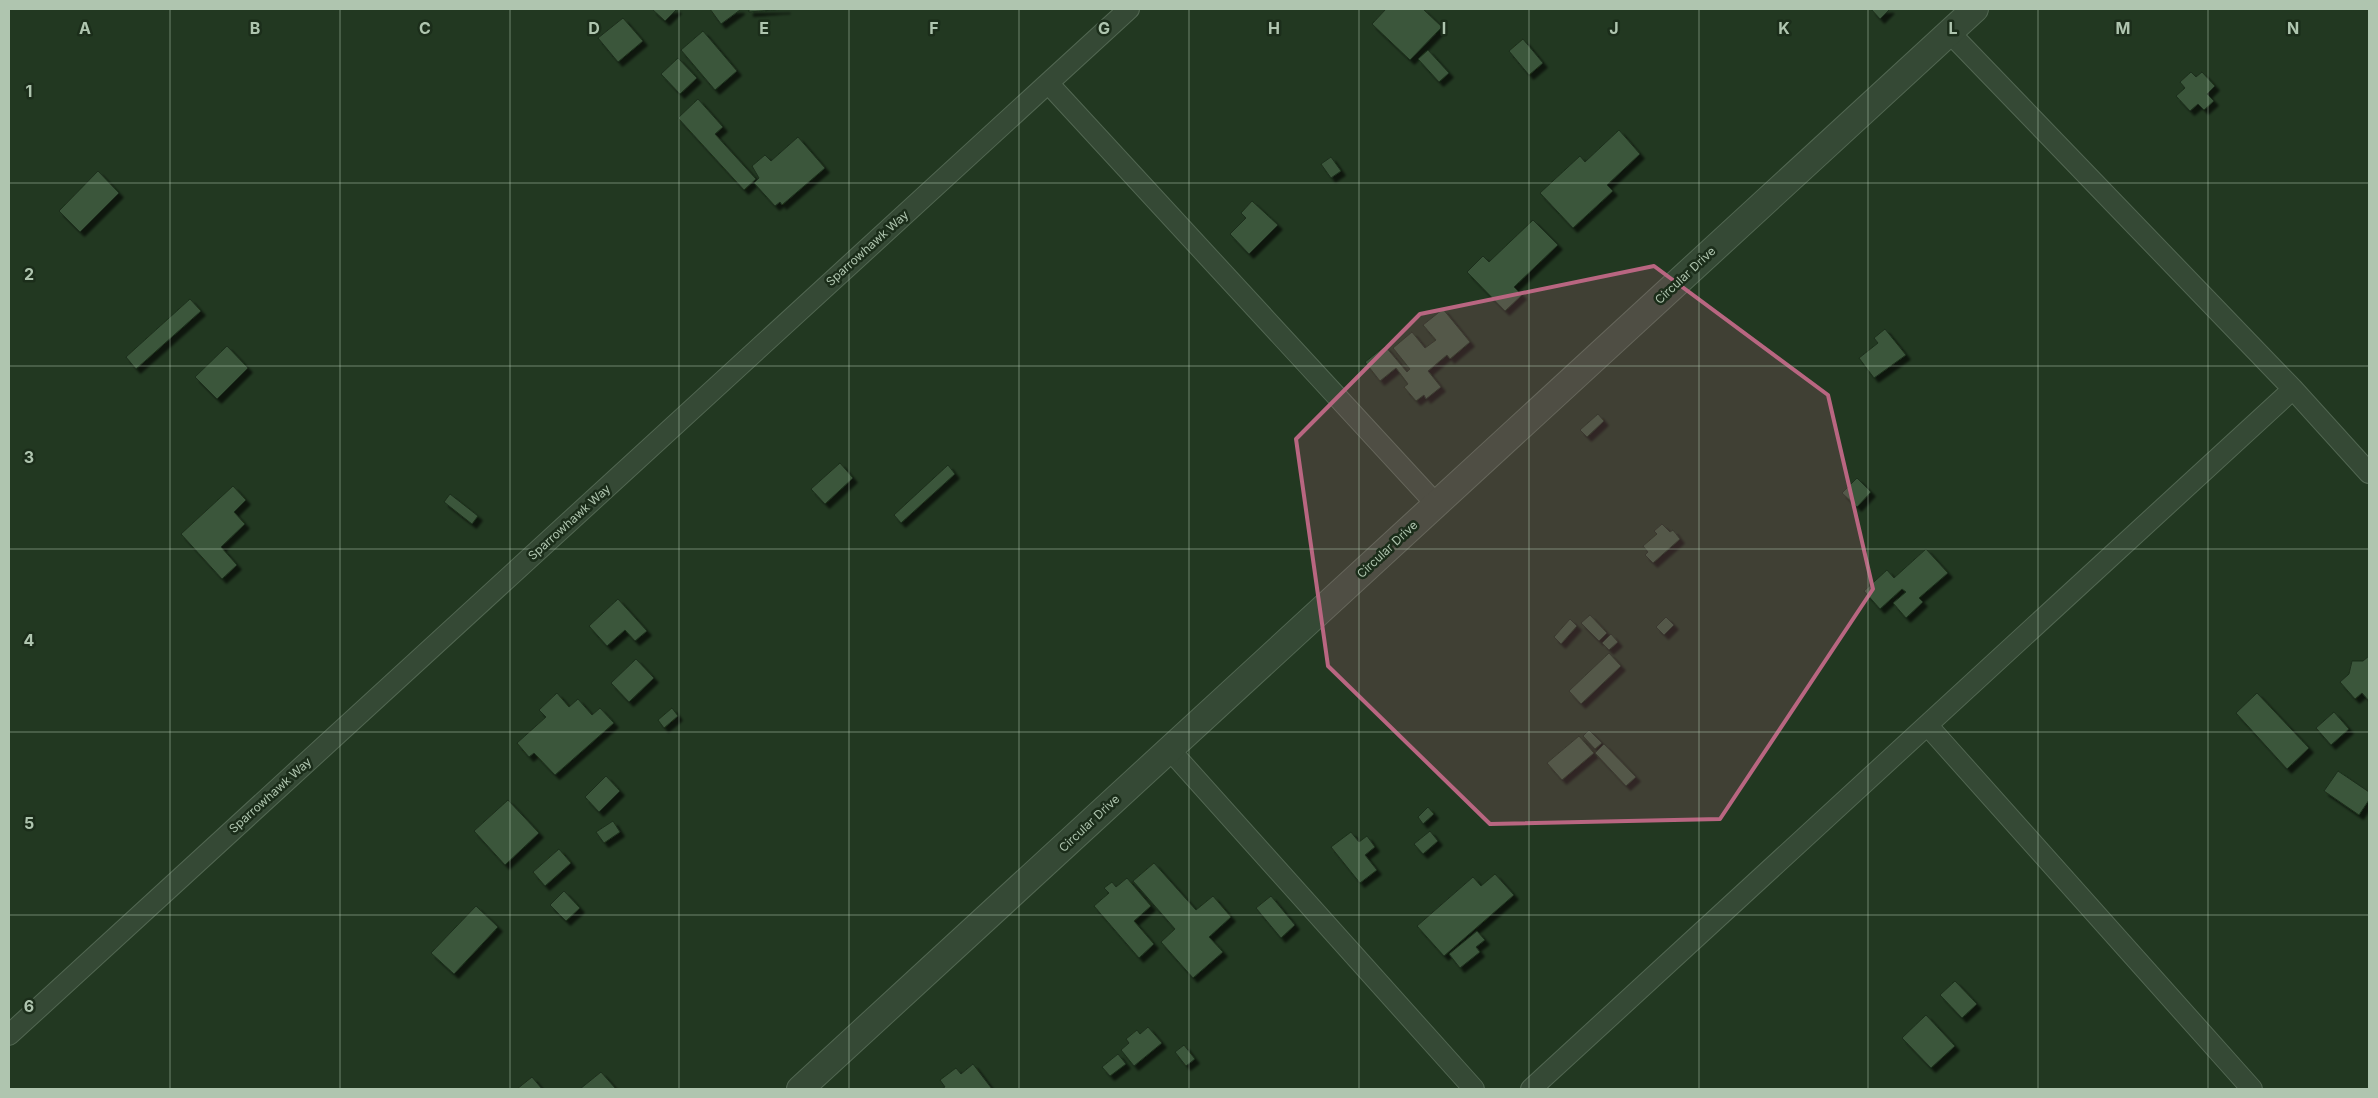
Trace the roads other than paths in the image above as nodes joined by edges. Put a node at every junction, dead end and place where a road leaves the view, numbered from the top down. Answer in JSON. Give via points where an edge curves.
{"nodes":[{"id":1,"x":1129,"y":9,"type":"edge"},
{"id":2,"x":1974,"y":9,"type":"edge"},
{"id":3,"x":1949,"y":32,"type":"junction"},
{"id":4,"x":1048,"y":83,"type":"junction"},
{"id":5,"x":2293,"y":388,"type":"junction"},
{"id":6,"x":2369,"y":473,"type":"edge"},
{"id":7,"x":1436,"y":504,"type":"junction"},
{"id":8,"x":1928,"y":726,"type":"junction"},
{"id":9,"x":1170,"y":750,"type":"junction"},
{"id":10,"x":9,"y":1035,"type":"edge"},
{"id":11,"x":800,"y":1089,"type":"edge"},
{"id":12,"x":1474,"y":1089,"type":"edge"},
{"id":13,"x":1531,"y":1089,"type":"edge"},
{"id":14,"x":2252,"y":1089,"type":"edge"}],
"edges":[{"from":1,"to":4,"type":"street","name":"Sparrowhawk Way"},
{"from":2,"to":3,"type":"street","name":"Circular Drive"},
{"from":3,"to":5,"type":"street"},
{"from":3,"to":7,"type":"street","name":"Circular Drive"},
{"from":4,"to":7,"type":"street"},
{"from":4,"to":10,"type":"street","name":"Sparrowhawk Way"},
{"from":5,"to":6,"type":"street"},
{"from":5,"to":8,"type":"street"},
{"from":7,"to":9,"type":"street","name":"Circular Drive"},
{"from":8,"to":13,"type":"street"},
{"from":8,"to":14,"type":"street"},
{"from":9,"to":11,"type":"street","name":"Circular Drive"},
{"from":9,"to":12,"type":"street"}]}
